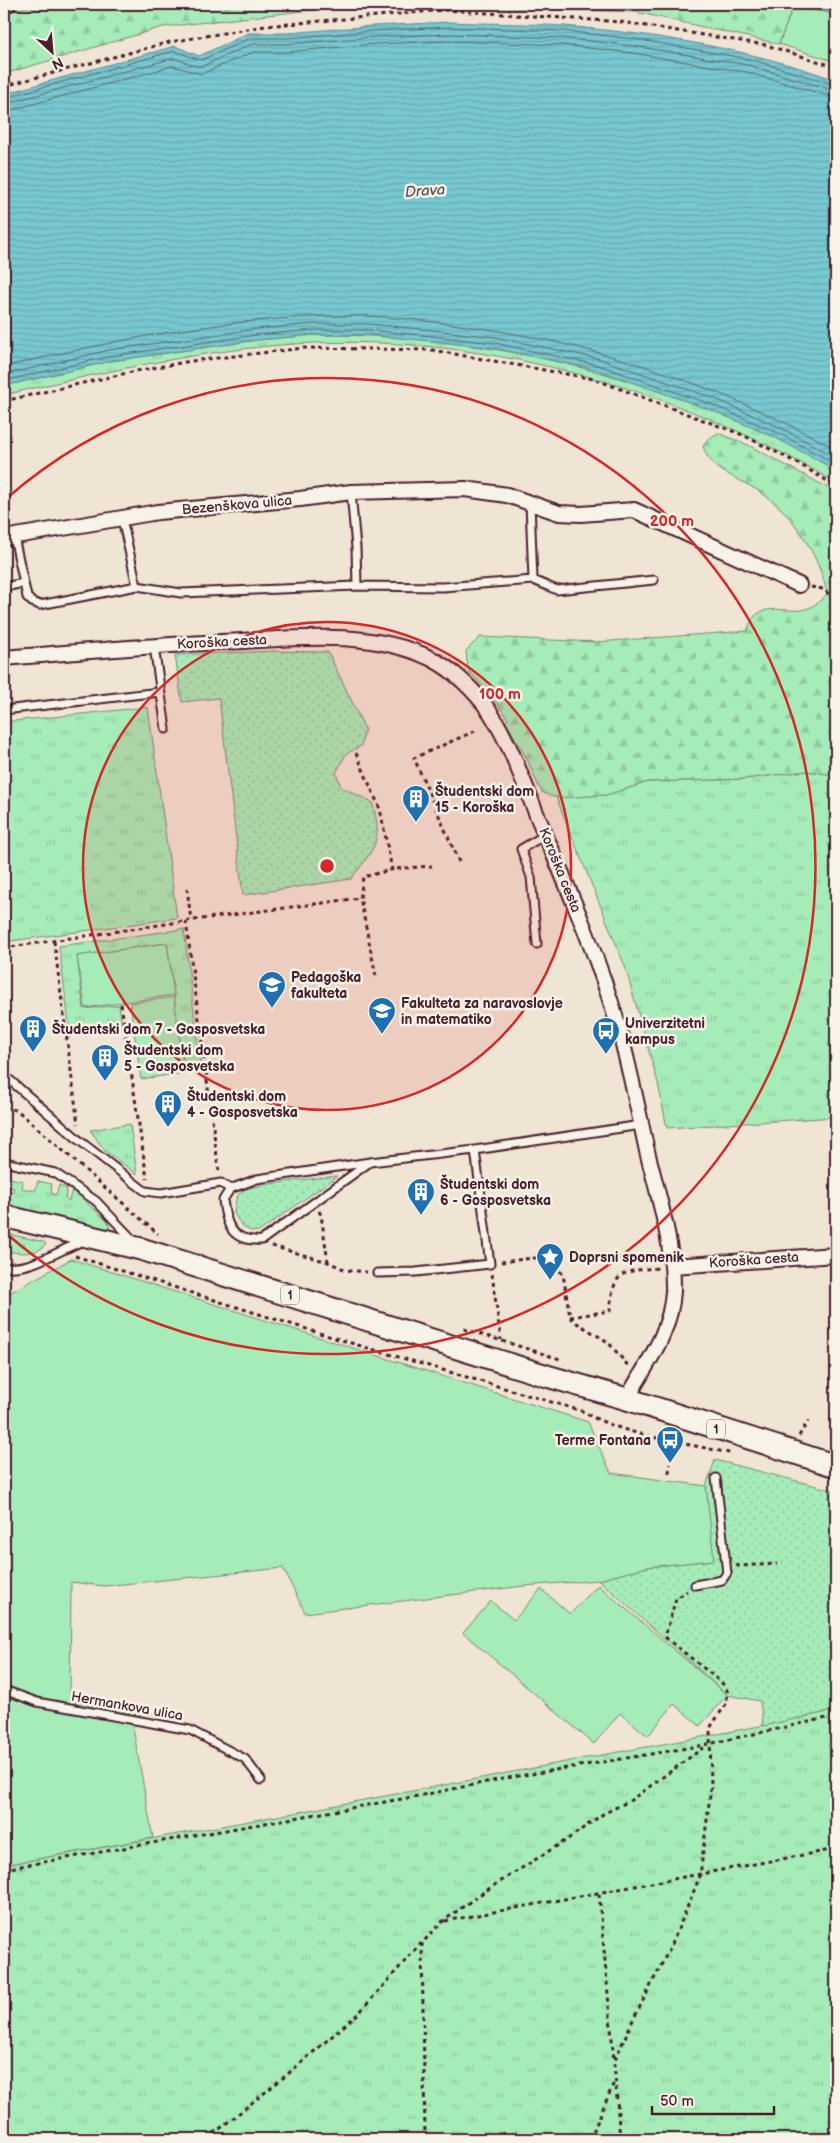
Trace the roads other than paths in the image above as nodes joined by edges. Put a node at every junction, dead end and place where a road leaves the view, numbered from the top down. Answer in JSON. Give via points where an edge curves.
{"nodes":[{"id":1,"x":8,"y":4,"type":"edge"},
{"id":2,"x":4,"y":5,"type":"edge"},
{"id":3,"x":351,"y":492,"type":"junction"},
{"id":4,"x":530,"y":502,"type":"junction"},
{"id":5,"x":122,"y":519,"type":"junction"},
{"id":6,"x":9,"y":538,"type":"edge"},
{"id":7,"x":534,"y":580,"type":"junction"},
{"id":8,"x":654,"y":580,"type":"dead end"},
{"id":9,"x":24,"y":583,"type":"junction"},
{"id":10,"x":799,"y":585,"type":"road end"},
{"id":11,"x":137,"y":586,"type":"junction"},
{"id":12,"x":356,"y":586,"type":"junction"},
{"id":13,"x":4,"y":587,"type":"edge"},
{"id":14,"x":154,"y":646,"type":"junction"},
{"id":15,"x":4,"y":658,"type":"edge"},
{"id":16,"x":160,"y":692,"type":"junction"},
{"id":17,"x":4,"y":710,"type":"edge"},
{"id":18,"x":166,"y":729,"type":"dead end"},
{"id":19,"x":545,"y":835,"type":"junction"},
{"id":20,"x":537,"y":944,"type":"dead end"},
{"id":21,"x":4,"y":1076,"type":"edge"},
{"id":22,"x":641,"y":1125,"type":"junction"},
{"id":23,"x":475,"y":1150,"type":"junction"},
{"id":24,"x":4,"y":1162,"type":"edge"},
{"id":25,"x":370,"y":1162,"type":"junction"},
{"id":26,"x":230,"y":1189,"type":"junction"},
{"id":27,"x":4,"y":1216,"type":"edge"},
{"id":28,"x":94,"y":1237,"type":"junction"},
{"id":29,"x":142,"y":1249,"type":"junction"},
{"id":30,"x":836,"y":1255,"type":"edge"},
{"id":31,"x":672,"y":1266,"type":"junction"},
{"id":32,"x":4,"y":1267,"type":"edge"},
{"id":33,"x":378,"y":1273,"type":"road end"},
{"id":34,"x":627,"y":1399,"type":"junction"},
{"id":35,"x":836,"y":1466,"type":"edge"},
{"id":36,"x":716,"y":1478,"type":"dead end"},
{"id":37,"x":696,"y":1585,"type":"road end"},
{"id":38,"x":4,"y":1690,"type":"edge"},
{"id":39,"x":261,"y":1780,"type":"dead end"}],
"edges":[{"from":1,"to":2,"type":"street"},
{"from":3,"to":4,"type":"street","name":"Bezenškova ulica","via":[[465,489]]},
{"from":3,"to":5,"type":"street","name":"Bezenškova ulica","via":[[158,512]]},
{"from":3,"to":12,"type":"lane"},
{"from":4,"to":7,"type":"lane"},
{"from":4,"to":10,"type":"street","name":"Bezenškova ulica","via":[[559,512],[581,514],[634,510]]},
{"from":5,"to":6,"type":"street","name":"Bezenškova ulica"},
{"from":5,"to":11,"type":"lane"},
{"from":6,"to":9,"type":"lane","name":"Bezenškova ulica"},
{"from":7,"to":8,"type":"lane","name":"Bezenškova ulica","via":[[557,590]]},
{"from":7,"to":12,"type":"lane","name":"Bezenškova ulica","via":[[443,587]]},
{"from":9,"to":11,"type":"lane","name":"Bezenškova ulica","via":[[27,597],[40,605]]},
{"from":9,"to":13,"type":"lane"},
{"from":11,"to":12,"type":"lane","name":"Bezenškova ulica","via":[[181,593]]},
{"from":14,"to":15,"type":"street","name":"Koroška cesta"},
{"from":14,"to":16,"type":"lane"},
{"from":14,"to":19,"type":"street","name":"Koroška cesta","via":[[354,639],[400,646],[433,660],[473,691],[488,710],[501,732]]},
{"from":16,"to":17,"type":"lane"},
{"from":16,"to":18,"type":"lane"},
{"from":19,"to":20,"type":"lane","via":[[521,849],[531,876]]},
{"from":19,"to":22,"type":"street","name":"Koroška cesta","via":[[602,976],[619,1028]]},
{"from":21,"to":26,"type":"lane","via":[[145,1191],[161,1193],[220,1183]]},
{"from":22,"to":23,"type":"lane"},
{"from":22,"to":31,"type":"street","name":"Koroška cesta"},
{"from":23,"to":25,"type":"lane"},
{"from":23,"to":33,"type":"lane","via":[[490,1264]]},
{"from":24,"to":29,"type":"lane","via":[[55,1173],[78,1187]]},
{"from":25,"to":26,"type":"lane","via":[[257,1179]]},
{"from":25,"to":26,"type":"lane","via":[[262,1240],[241,1238],[228,1224],[223,1200]]},
{"from":27,"to":28,"type":"main road","number":"1"},
{"from":28,"to":29,"type":"main road","number":"1"},
{"from":28,"to":32,"type":"lane","via":[[37,1262],[16,1268]]},
{"from":29,"to":34,"type":"main road","number":"1"},
{"from":30,"to":31,"type":"street","name":"Koroška cesta"},
{"from":31,"to":34,"type":"street","name":"Koroška cesta","via":[[673,1295],[668,1324]]},
{"from":34,"to":35,"type":"main road","number":"1"},
{"from":36,"to":37,"type":"lane","via":[[727,1573],[722,1580]]},
{"from":38,"to":39,"type":"lane","name":"Hermankova ulica","via":[[37,1702],[190,1730],[245,1759]]}]}
